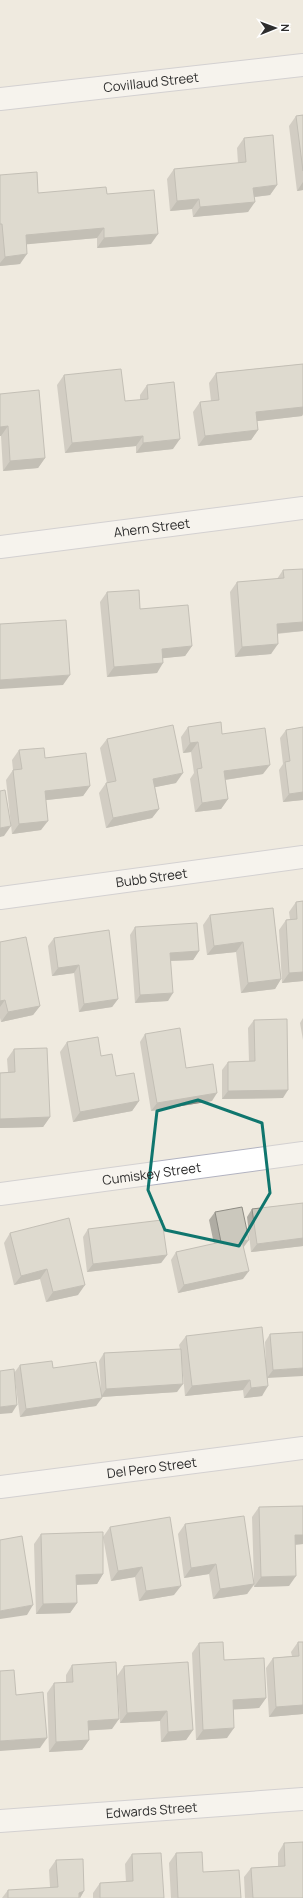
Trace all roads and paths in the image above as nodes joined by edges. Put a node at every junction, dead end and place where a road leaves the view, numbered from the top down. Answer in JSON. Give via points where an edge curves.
{"nodes":[{"id":1,"x":303,"y":65,"type":"edge"},
{"id":2,"x":0,"y":99,"type":"edge"},
{"id":3,"x":303,"y":508,"type":"edge"},
{"id":4,"x":0,"y":548,"type":"edge"},
{"id":5,"x":303,"y":857,"type":"edge"},
{"id":6,"x":0,"y":898,"type":"edge"},
{"id":7,"x":303,"y":1153,"type":"edge"},
{"id":8,"x":0,"y":1194,"type":"edge"},
{"id":9,"x":303,"y":1448,"type":"edge"},
{"id":10,"x":0,"y":1487,"type":"edge"},
{"id":11,"x":303,"y":1799,"type":"edge"},
{"id":12,"x":0,"y":1821,"type":"edge"}],
"edges":[{"from":1,"to":2,"type":"street","name":"Covillaud Street"},
{"from":3,"to":4,"type":"street","name":"Ahern Street"},
{"from":5,"to":6,"type":"street","name":"Bubb Street"},
{"from":7,"to":8,"type":"street","name":"Cumiskey Street"},
{"from":9,"to":10,"type":"street","name":"Del Pero Street"},
{"from":11,"to":12,"type":"street","name":"Edwards Street"}]}
